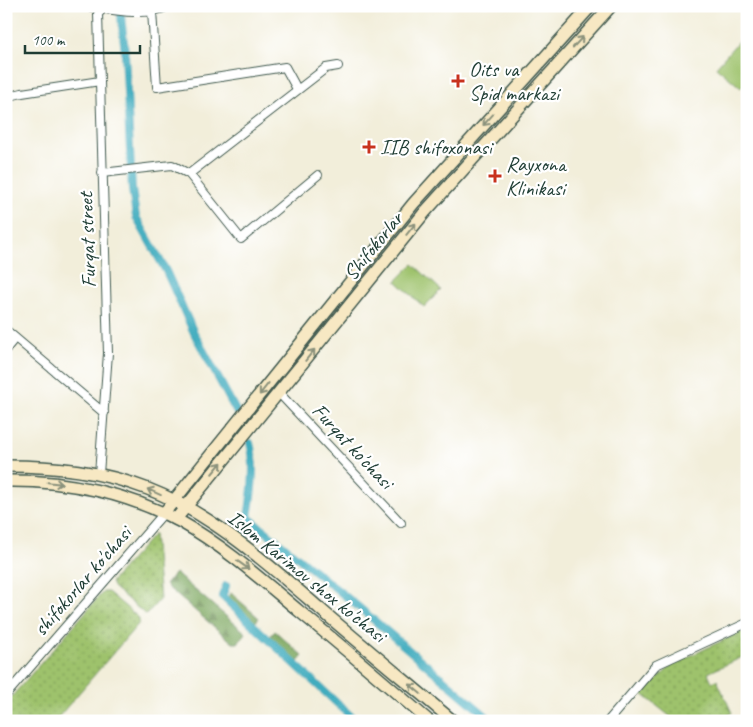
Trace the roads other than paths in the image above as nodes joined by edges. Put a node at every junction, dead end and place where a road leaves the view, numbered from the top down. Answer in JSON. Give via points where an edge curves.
{"nodes":[{"id":1,"x":86,"y":6,"type":"edge"},
{"id":2,"x":168,"y":6,"type":"edge"},
{"id":3,"x":591,"y":6,"type":"edge"},
{"id":4,"x":104,"y":7,"type":"edge"},
{"id":5,"x":605,"y":8,"type":"edge"},
{"id":6,"x":150,"y":9,"type":"edge"},
{"id":7,"x":338,"y":66,"type":"dead end"},
{"id":8,"x":100,"y":81,"type":"junction"},
{"id":9,"x":297,"y":89,"type":"junction"},
{"id":10,"x":6,"y":97,"type":"edge"},
{"id":11,"x":102,"y":173,"type":"junction"},
{"id":12,"x":189,"y":174,"type":"junction"},
{"id":13,"x":318,"y":174,"type":"dead end"},
{"id":14,"x":6,"y":330,"type":"edge"},
{"id":15,"x":15,"y":338,"type":"junction"},
{"id":16,"x":6,"y":349,"type":"edge"},
{"id":17,"x":279,"y":394,"type":"junction"},
{"id":18,"x":104,"y":413,"type":"junction"},
{"id":19,"x":6,"y":466,"type":"edge"},
{"id":20,"x":99,"y":474,"type":"junction"},
{"id":21,"x":6,"y":481,"type":"edge"},
{"id":22,"x":180,"y":504,"type":"junction"},
{"id":23,"x":164,"y":514,"type":"junction"},
{"id":24,"x":176,"y":519,"type":"junction"},
{"id":25,"x":400,"y":523,"type":"dead end"},
{"id":26,"x":747,"y":623,"type":"edge"},
{"id":27,"x":6,"y":695,"type":"edge"},
{"id":28,"x":429,"y":721,"type":"edge"},
{"id":29,"x":452,"y":721,"type":"edge"},
{"id":30,"x":608,"y":721,"type":"edge"}],
"edges":[{"from":1,"to":4,"type":"street"},
{"from":2,"to":6,"type":"street","via":[[162,10]]},
{"from":3,"to":22,"type":"main road","name":"Shifokorlar","one_way":true,"via":[[413,204]]},
{"from":4,"to":6,"type":"street","via":[[137,12]]},
{"from":4,"to":8,"type":"street","name":"Furqat street","via":[[98,14]]},
{"from":17,"to":5,"type":"main road","name":"Shifokorlar","one_way":true,"via":[[425,212]]},
{"from":6,"to":9,"type":"street","via":[[157,87],[285,67]]},
{"from":7,"to":9,"type":"street","via":[[326,68]]},
{"from":8,"to":10,"type":"street"},
{"from":8,"to":11,"type":"street","name":"Furqat street"},
{"from":9,"to":12,"type":"street"},
{"from":11,"to":12,"type":"street","via":[[172,165]]},
{"from":11,"to":18,"type":"street","name":"Furqat street","via":[[108,353]]},
{"from":12,"to":13,"type":"street","via":[[240,239]]},
{"from":14,"to":15,"type":"street"},
{"from":15,"to":16,"type":"street"},
{"from":15,"to":18,"type":"street"},
{"from":22,"to":17,"type":"main road","name":"Shifokorlar","one_way":true},
{"from":17,"to":25,"type":"street","name":"Furqat ko'chasi"},
{"from":18,"to":20,"type":"street","name":"Furqat street"},
{"from":19,"to":20,"type":"main road","name":"Islom Karimov shox ko'chasi","via":[[44,466]]},
{"from":22,"to":20,"type":"main road","name":"Islom Karimov shox ko'chasi","one_way":true,"via":[[148,489]]},
{"from":21,"to":23,"type":"main road","name":"Islom Karimov shox ko'chasi","one_way":true,"via":[[55,482],[96,490]]},
{"from":22,"to":23,"type":"main road","name":"Shifokorlar"},
{"from":22,"to":24,"type":"main road","name":"Shifokorlar"},
{"from":29,"to":22,"type":"main road","name":"Islom Karimov shox ko'chasi","one_way":true,"via":[[255,554]]},
{"from":23,"to":24,"type":"main road","name":"Islom Karimov shox ko'chasi"},
{"from":23,"to":27,"type":"street","name":"shifokorlar ko'chasi"},
{"from":24,"to":28,"type":"main road","name":"Islom Karimov shox ko'chasi","one_way":true,"via":[[251,571]]},
{"from":26,"to":30,"type":"street","via":[[656,665]]}]}
